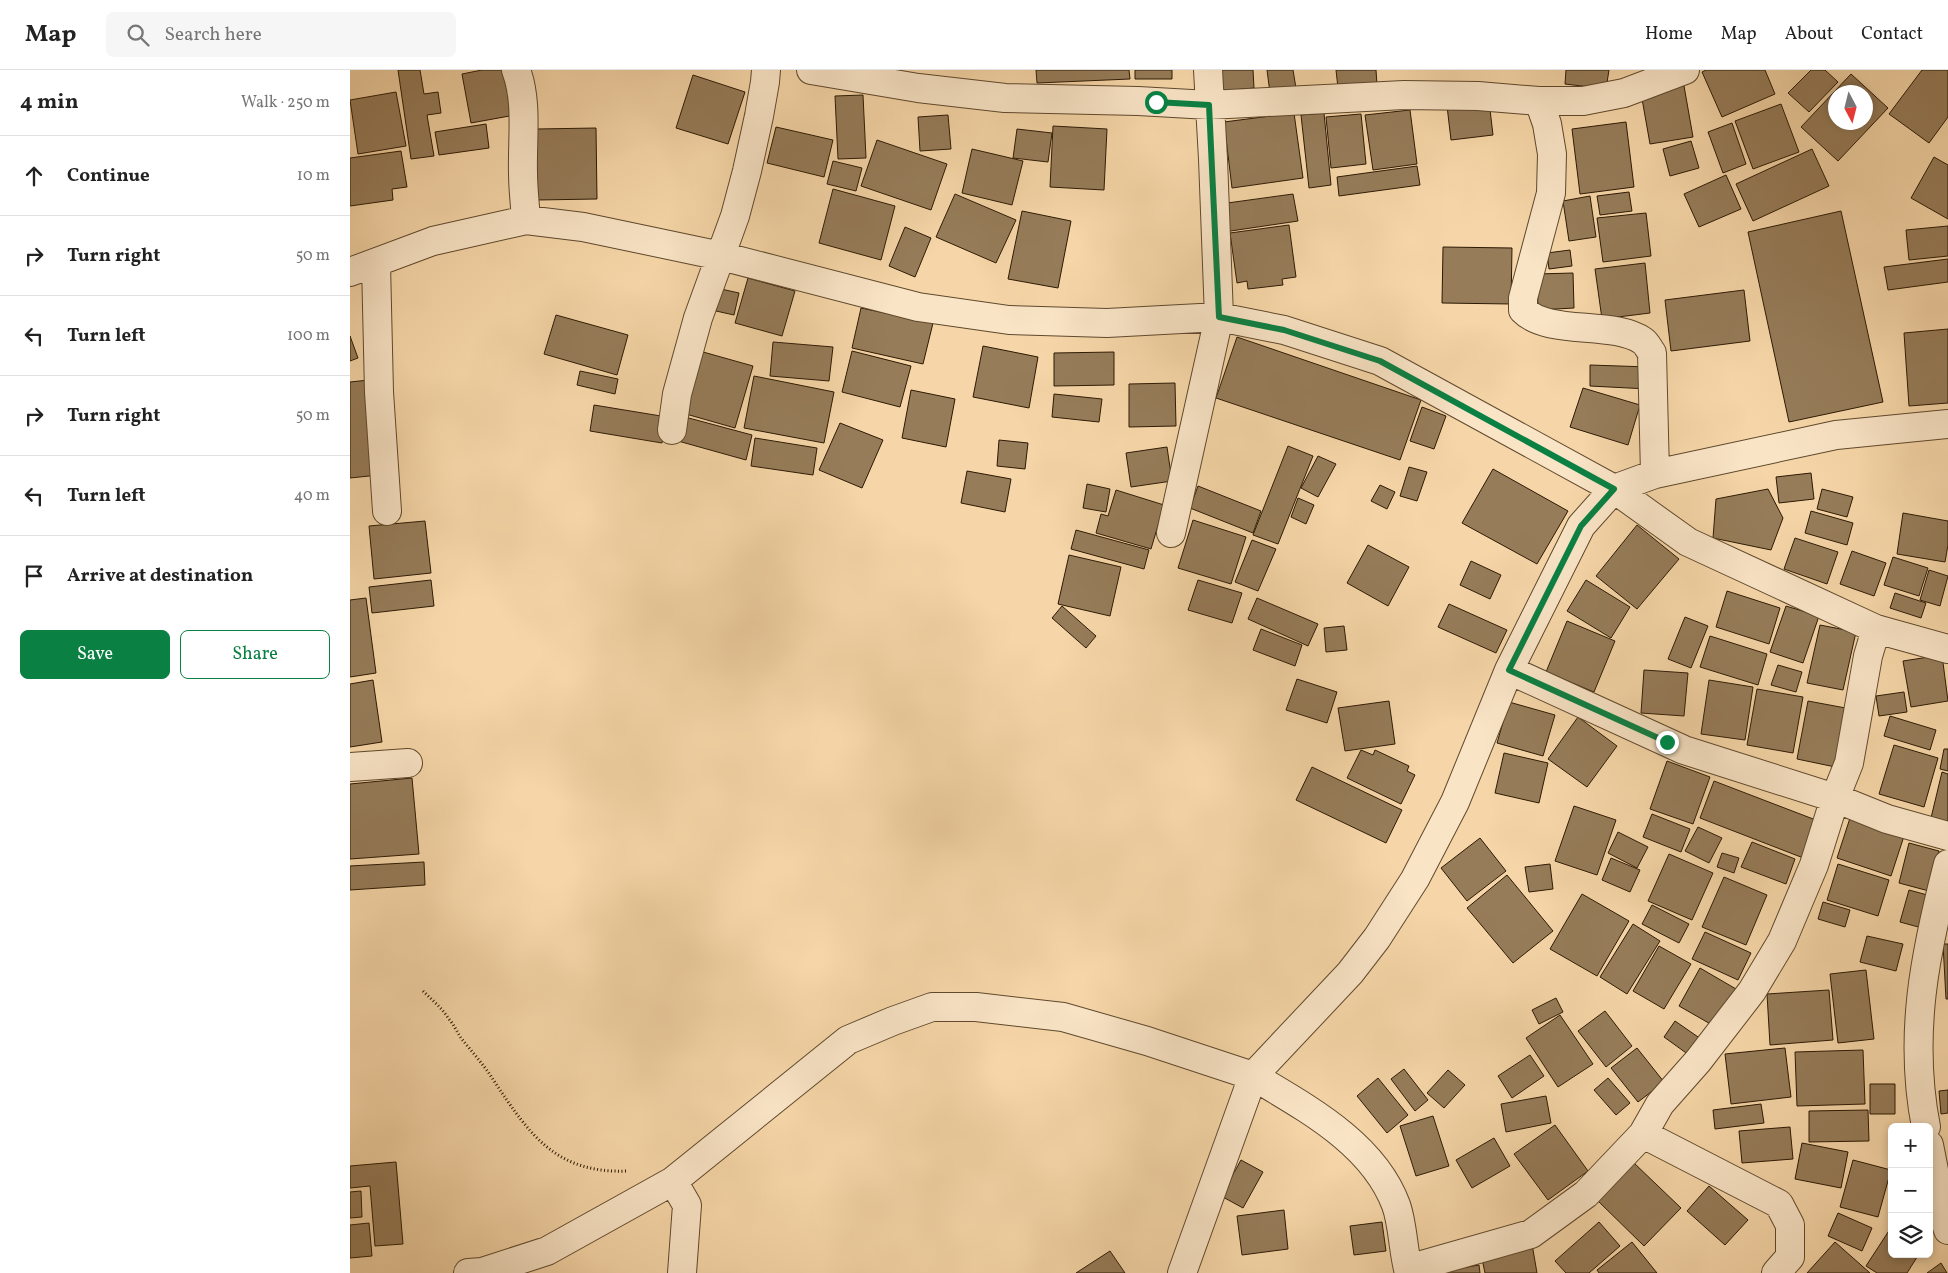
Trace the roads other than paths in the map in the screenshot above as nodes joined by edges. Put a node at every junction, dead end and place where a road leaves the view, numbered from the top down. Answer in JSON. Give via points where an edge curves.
{"nodes":[{"id":1,"x":516,"y":70,"type":"edge"},
{"id":2,"x":766,"y":70,"type":"edge"},
{"id":3,"x":811,"y":70,"type":"edge"},
{"id":4,"x":1208,"y":70,"type":"edge"},
{"id":5,"x":1685,"y":70,"type":"edge"},
{"id":6,"x":1539,"y":101,"type":"junction"},
{"id":7,"x":1209,"y":105,"type":"junction"},
{"id":8,"x":526,"y":220,"type":"junction"},
{"id":9,"x":721,"y":256,"type":"junction"},
{"id":10,"x":376,"y":264,"type":"junction"},
{"id":11,"x":350,"y":271,"type":"edge"},
{"id":12,"x":1219,"y":317,"type":"junction"},
{"id":13,"x":1948,"y":424,"type":"edge"},
{"id":14,"x":672,"y":430,"type":"dead end"},
{"id":15,"x":1655,"y":474,"type":"junction"},
{"id":16,"x":1614,"y":489,"type":"junction"},
{"id":17,"x":387,"y":511,"type":"dead end"},
{"id":18,"x":1171,"y":533,"type":"dead end"},
{"id":19,"x":1876,"y":629,"type":"junction"},
{"id":20,"x":1948,"y":649,"type":"edge"},
{"id":21,"x":1509,"y":670,"type":"junction"},
{"id":22,"x":408,"y":763,"type":"dead end"},
{"id":23,"x":350,"y":767,"type":"edge"},
{"id":24,"x":1836,"y":798,"type":"junction"},
{"id":25,"x":1948,"y":836,"type":"edge"},
{"id":26,"x":1948,"y":864,"type":"edge"},
{"id":27,"x":1253,"y":1076,"type":"junction"},
{"id":28,"x":1925,"y":1123,"type":"edge"},
{"id":29,"x":1643,"y":1134,"type":"junction"},
{"id":30,"x":1933,"y":1165,"type":"edge"},
{"id":31,"x":673,"y":1181,"type":"junction"},
{"id":32,"x":1948,"y":1230,"type":"edge"},
{"id":33,"x":1408,"y":1271,"type":"edge"},
{"id":34,"x":468,"y":1273,"type":"edge"},
{"id":35,"x":682,"y":1273,"type":"edge"},
{"id":36,"x":1182,"y":1273,"type":"edge"},
{"id":37,"x":1776,"y":1273,"type":"edge"}],
"edges":[{"from":1,"to":8,"type":"street","via":[[520,81],[523,124]]},
{"from":2,"to":9,"type":"street","via":[[747,171]]},
{"from":3,"to":7,"type":"street","via":[[918,88],[1005,98],[1138,100]]},
{"from":4,"to":7,"type":"street"},
{"from":5,"to":6,"type":"street","via":[[1601,98]]},
{"from":6,"to":7,"type":"street","via":[[1404,95]]},
{"from":6,"to":15,"type":"street","via":[[1552,154],[1551,193],[1523,298],[1523,310],[1529,317],[1549,323],[1629,334],[1644,342],[1652,353]]},
{"from":7,"to":12,"type":"street"},
{"from":8,"to":9,"type":"street","via":[[583,227]]},
{"from":8,"to":10,"type":"street","via":[[433,241]]},
{"from":9,"to":12,"type":"street","via":[[918,306],[1009,320],[1107,323]]},
{"from":9,"to":14,"type":"street","via":[[711,279],[677,394]]},
{"from":10,"to":11,"type":"street"},
{"from":10,"to":17,"type":"street"},
{"from":12,"to":16,"type":"street","via":[[1284,330],[1380,361]]},
{"from":12,"to":18,"type":"street"},
{"from":13,"to":15,"type":"street","via":[[1836,435]]},
{"from":15,"to":16,"type":"street"},
{"from":16,"to":19,"type":"street","via":[[1688,542]]},
{"from":16,"to":21,"type":"street","via":[[1581,526]]},
{"from":19,"to":20,"type":"street"},
{"from":19,"to":24,"type":"street","via":[[1868,656],[1849,763]]},
{"from":21,"to":24,"type":"street","via":[[1684,750]]},
{"from":21,"to":27,"type":"street","via":[[1455,802],[1415,879],[1350,973]]},
{"from":22,"to":23,"type":"street"},
{"from":24,"to":25,"type":"street","via":[[1887,819]]},
{"from":24,"to":29,"type":"street","via":[[1814,865],[1782,942],[1752,991],[1660,1104]]},
{"from":26,"to":28,"type":"street","via":[[1932,925],[1920,1000],[1918,1075]]},
{"from":27,"to":31,"type":"street","via":[[1063,1017],[976,1007],[932,1007],[848,1040]]},
{"from":27,"to":33,"type":"street","via":[[1323,1119],[1377,1170],[1396,1205]]},
{"from":27,"to":36,"type":"street"},
{"from":29,"to":33,"type":"street","via":[[1586,1194],[1531,1234]]},
{"from":29,"to":37,"type":"street","via":[[1779,1204],[1790,1225],[1790,1256]]},
{"from":30,"to":32,"type":"street"},
{"from":31,"to":34,"type":"street","via":[[547,1251],[482,1272]]},
{"from":31,"to":35,"type":"street","via":[[687,1205]]}]}
